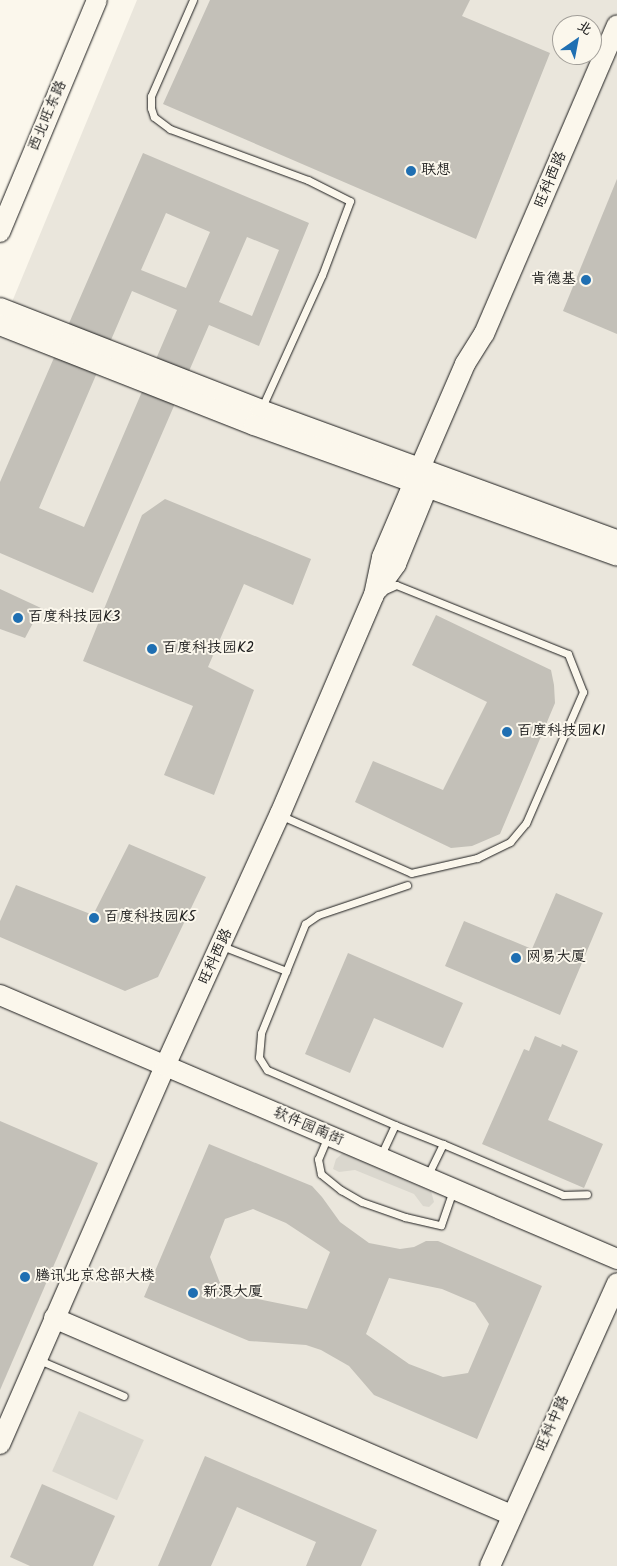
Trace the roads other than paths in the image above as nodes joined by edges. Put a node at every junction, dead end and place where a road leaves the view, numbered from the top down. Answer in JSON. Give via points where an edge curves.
{"nodes":[{"id":1,"x":97,"y":0,"type":"edge"},
{"id":2,"x":193,"y":0,"type":"edge"},
{"id":3,"x":617,"y":26,"type":"edge"},
{"id":4,"x":0,"y":232,"type":"edge"},
{"id":5,"x":0,"y":308,"type":"edge"},
{"id":6,"x":0,"y":325,"type":"edge"},
{"id":7,"x":261,"y":410,"type":"junction"},
{"id":8,"x":424,"y":477,"type":"junction"},
{"id":9,"x":617,"y":540,"type":"edge"},
{"id":10,"x":617,"y":556,"type":"edge"},
{"id":11,"x":374,"y":595,"type":"junction"},
{"id":12,"x":280,"y":814,"type":"junction"},
{"id":13,"x":407,"y":885,"type":"dead end"},
{"id":14,"x":221,"y":946,"type":"junction"},
{"id":15,"x":286,"y":972,"type":"junction"},
{"id":16,"x":0,"y":995,"type":"edge"},
{"id":17,"x":165,"y":1066,"type":"junction"},
{"id":18,"x":395,"y":1125,"type":"junction"},
{"id":19,"x":328,"y":1136,"type":"junction"},
{"id":20,"x":444,"y":1144,"type":"junction"},
{"id":21,"x":380,"y":1158,"type":"junction"},
{"id":22,"x":427,"y":1178,"type":"junction"},
{"id":23,"x":453,"y":1189,"type":"junction"},
{"id":24,"x":587,"y":1194,"type":"dead end"},
{"id":25,"x":617,"y":1259,"type":"edge"},
{"id":26,"x":617,"y":1283,"type":"edge"},
{"id":27,"x":54,"y":1318,"type":"junction"},
{"id":28,"x":36,"y":1359,"type":"junction"},
{"id":29,"x":124,"y":1396,"type":"dead end"},
{"id":30,"x":0,"y":1444,"type":"edge"},
{"id":31,"x":512,"y":1515,"type":"junction"},
{"id":32,"x":490,"y":1566,"type":"edge"}],
"edges":[{"from":1,"to":4,"type":"street","name":"西北旺东路"},
{"from":2,"to":7,"type":"lane","via":[[151,96],[154,117],[170,129],[308,180],[350,201],[322,274]]},
{"from":3,"to":8,"type":"street","name":"旺科西路","via":[[484,334],[478,365]]},
{"from":5,"to":7,"type":"street"},
{"from":6,"to":8,"type":"street","via":[[254,425]]},
{"from":7,"to":8,"type":"street"},
{"from":8,"to":9,"type":"street"},
{"from":8,"to":10,"type":"street"},
{"from":8,"to":11,"type":"street","name":"旺科西路","via":[[396,564]]},
{"from":11,"to":12,"type":"street","name":"旺科西路"},
{"from":11,"to":12,"type":"lane","via":[[396,585],[568,654],[583,692],[580,700],[526,823],[510,842],[477,858],[411,873]]},
{"from":12,"to":14,"type":"street","name":"旺科西路"},
{"from":13,"to":15,"type":"lane","via":[[318,915],[305,924]]},
{"from":14,"to":15,"type":"lane"},
{"from":14,"to":17,"type":"street","name":"旺科西路"},
{"from":15,"to":18,"type":"lane","via":[[261,1033],[259,1057],[268,1070]]},
{"from":16,"to":17,"type":"street","name":"软件园南街"},
{"from":17,"to":19,"type":"street","name":"软件园南街"},
{"from":17,"to":27,"type":"street","name":"旺科西路"},
{"from":18,"to":20,"type":"lane"},
{"from":18,"to":21,"type":"lane"},
{"from":19,"to":21,"type":"street","name":"软件园南街"},
{"from":19,"to":23,"type":"lane","via":[[318,1159],[321,1174],[362,1202],[441,1225]]},
{"from":20,"to":22,"type":"lane"},
{"from":20,"to":24,"type":"lane","via":[[563,1195]]},
{"from":21,"to":22,"type":"street","name":"软件园南街"},
{"from":22,"to":23,"type":"street","name":"软件园南街"},
{"from":23,"to":25,"type":"street","name":"软件园南街"},
{"from":26,"to":31,"type":"street","name":"旺科中路"},
{"from":27,"to":28,"type":"street","name":"旺科西路"},
{"from":27,"to":31,"type":"street"},
{"from":28,"to":29,"type":"lane"},
{"from":28,"to":30,"type":"street","name":"旺科西路"},
{"from":31,"to":32,"type":"street","name":"旺科中路"}]}
